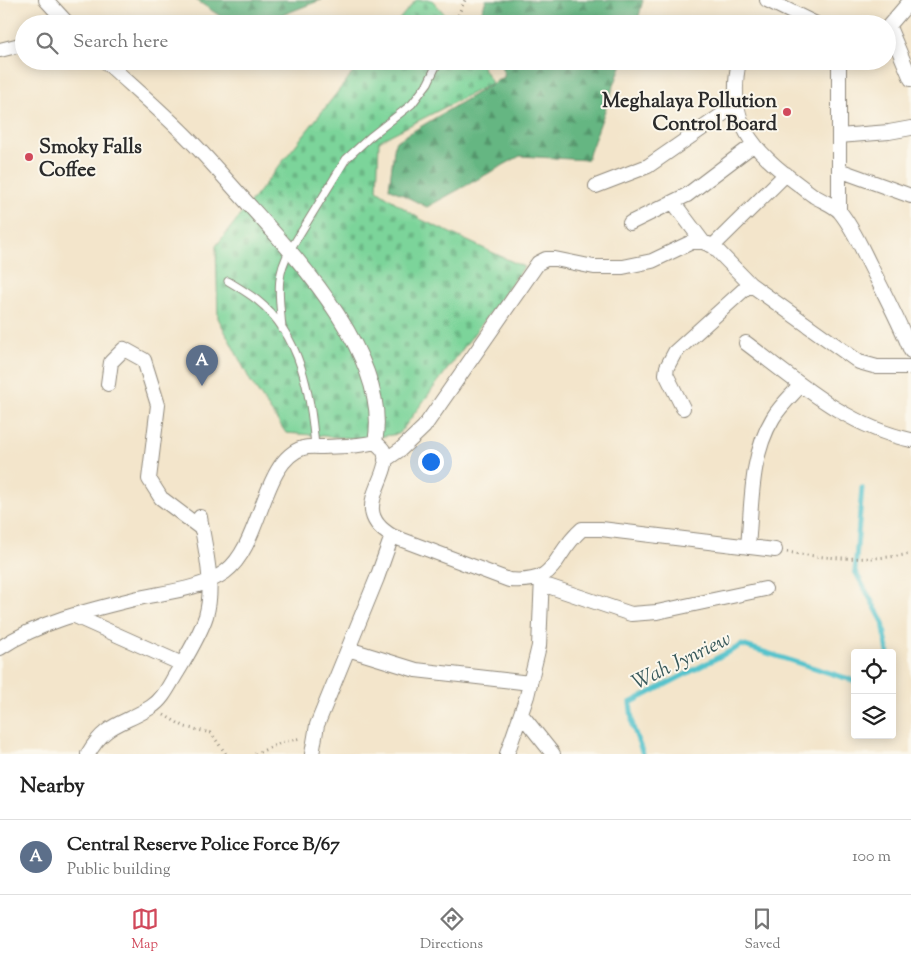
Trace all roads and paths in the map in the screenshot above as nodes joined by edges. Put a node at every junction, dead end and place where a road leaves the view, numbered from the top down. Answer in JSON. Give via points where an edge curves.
{"nodes":[{"id":1,"x":46,"y":0,"type":"edge"},
{"id":2,"x":465,"y":0,"type":"edge"},
{"id":3,"x":767,"y":0,"type":"edge"},
{"id":4,"x":911,"y":0,"type":"edge"},
{"id":5,"x":59,"y":15,"type":"edge"},
{"id":6,"x":458,"y":15,"type":"edge"},
{"id":7,"x":798,"y":15,"type":"edge"},
{"id":8,"x":896,"y":18,"type":"edge"},
{"id":9,"x":15,"y":46,"type":"edge"},
{"id":10,"x":896,"y":46,"type":"edge"},
{"id":11,"x":0,"y":50,"type":"edge"},
{"id":12,"x":115,"y":70,"type":"edge"},
{"id":13,"x":434,"y":70,"type":"edge"},
{"id":14,"x":738,"y":70,"type":"edge"},
{"id":15,"x":839,"y":70,"type":"edge"},
{"id":16,"x":911,"y":79,"type":"edge"},
{"id":17,"x":736,"y":105,"type":"junction"},
{"id":18,"x":911,"y":128,"type":"edge"},
{"id":19,"x":839,"y":136,"type":"junction"},
{"id":20,"x":754,"y":145,"type":"junction"},
{"id":21,"x":839,"y":170,"type":"junction"},
{"id":22,"x":786,"y":174,"type":"junction"},
{"id":23,"x":596,"y":186,"type":"dead end"},
{"id":24,"x":911,"y":196,"type":"edge"},
{"id":25,"x":673,"y":202,"type":"junction"},
{"id":26,"x":838,"y":211,"type":"junction"},
{"id":27,"x":630,"y":223,"type":"dead end"},
{"id":28,"x":708,"y":244,"type":"junction"},
{"id":29,"x":290,"y":250,"type":"junction"},
{"id":30,"x":228,"y":281,"type":"dead end"},
{"id":31,"x":750,"y":284,"type":"junction"},
{"id":32,"x":282,"y":329,"type":"junction"},
{"id":33,"x":746,"y":343,"type":"dead end"},
{"id":34,"x":911,"y":351,"type":"edge"},
{"id":35,"x":911,"y":367,"type":"edge"},
{"id":36,"x":108,"y":384,"type":"dead end"},
{"id":37,"x":801,"y":385,"type":"junction"},
{"id":38,"x":683,"y":408,"type":"dead end"},
{"id":39,"x":911,"y":440,"type":"edge"},
{"id":40,"x":375,"y":442,"type":"junction"},
{"id":41,"x":315,"y":447,"type":"junction"},
{"id":42,"x":385,"y":460,"type":"junction"},
{"id":43,"x":392,"y":536,"type":"junction"},
{"id":44,"x":748,"y":547,"type":"junction"},
{"id":45,"x":775,"y":550,"type":"joint"},
{"id":46,"x":911,"y":554,"type":"edge"},
{"id":47,"x":542,"y":581,"type":"junction"},
{"id":48,"x":209,"y":582,"type":"junction"},
{"id":49,"x":765,"y":590,"type":"dead end"},
{"id":50,"x":75,"y":616,"type":"junction"},
{"id":51,"x":0,"y":648,"type":"edge"},
{"id":52,"x":348,"y":648,"type":"junction"},
{"id":53,"x":182,"y":664,"type":"junction"},
{"id":54,"x":530,"y":684,"type":"junction"},
{"id":55,"x":151,"y":707,"type":"junction"},
{"id":56,"x":521,"y":714,"type":"junction"},
{"id":57,"x":317,"y":724,"type":"junction"},
{"id":58,"x":88,"y":754,"type":"edge"},
{"id":59,"x":226,"y":754,"type":"edge"},
{"id":60,"x":255,"y":754,"type":"edge"},
{"id":61,"x":312,"y":754,"type":"edge"},
{"id":62,"x":507,"y":754,"type":"edge"},
{"id":63,"x":553,"y":754,"type":"edge"}],
"edges":[{"from":1,"to":5,"type":"street"},
{"from":2,"to":6,"type":"path"},
{"from":3,"to":7,"type":"street"},
{"from":4,"to":8,"type":"street"},
{"from":9,"to":11,"type":"street"},
{"from":10,"to":16,"type":"street"},
{"from":12,"to":29,"type":"street","via":[[191,142]]},
{"from":13,"to":29,"type":"lane","via":[[412,104],[346,160]]},
{"from":14,"to":17,"type":"street"},
{"from":15,"to":19,"type":"street"},
{"from":17,"to":20,"type":"street","via":[[741,126]]},
{"from":17,"to":23,"type":"street","via":[[648,166]]},
{"from":18,"to":19,"type":"street"},
{"from":19,"to":21,"type":"street"},
{"from":20,"to":22,"type":"street"},
{"from":20,"to":25,"type":"street"},
{"from":21,"to":24,"type":"street"},
{"from":21,"to":26,"type":"street"},
{"from":22,"to":26,"type":"street"},
{"from":22,"to":28,"type":"street"},
{"from":25,"to":27,"type":"street"},
{"from":25,"to":28,"type":"street"},
{"from":26,"to":34,"type":"street","via":[[853,232]]},
{"from":28,"to":31,"type":"street"},
{"from":28,"to":42,"type":"street","via":[[692,242],[652,261],[617,268],[575,264],[555,258],[538,263],[424,427]]},
{"from":29,"to":32,"type":"lane","via":[[278,280]]},
{"from":29,"to":40,"type":"street","via":[[336,310],[357,351],[376,406],[378,426]]},
{"from":30,"to":32,"type":"lane","via":[[257,300]]},
{"from":31,"to":35,"type":"street","via":[[859,362],[877,367]]},
{"from":31,"to":38,"type":"street","via":[[670,359],[666,374]]},
{"from":32,"to":41,"type":"lane","via":[[308,388]]},
{"from":33,"to":37,"type":"street"},
{"from":36,"to":48,"type":"street","via":[[111,362],[124,349],[144,360],[158,405],[149,479],[161,498],[201,523]]},
{"from":37,"to":39,"type":"street","via":[[825,403],[873,429]]},
{"from":37,"to":44,"type":"street","via":[[774,415],[759,449],[754,471]]},
{"from":40,"to":41,"type":"street","via":[[361,446]]},
{"from":40,"to":42,"type":"street","via":[[384,451]]},
{"from":41,"to":48,"type":"street","via":[[304,447],[289,455],[280,466],[238,560]]},
{"from":42,"to":43,"type":"street","via":[[371,509],[374,521]]},
{"from":43,"to":47,"type":"street","via":[[508,580]]},
{"from":43,"to":52,"type":"street"},
{"from":44,"to":45,"type":"street"},
{"from":44,"to":47,"type":"street","via":[[582,529],[568,541]]},
{"from":45,"to":46,"type":"path","via":[[820,558]]},
{"from":47,"to":49,"type":"street","via":[[631,614],[658,612]]},
{"from":47,"to":54,"type":"street","via":[[538,646]]},
{"from":48,"to":50,"type":"street"},
{"from":48,"to":53,"type":"street","via":[[206,617]]},
{"from":50,"to":51,"type":"street","via":[[21,634]]},
{"from":50,"to":53,"type":"street"},
{"from":52,"to":54,"type":"street","via":[[416,670]]},
{"from":52,"to":57,"type":"street"},
{"from":53,"to":55,"type":"street","via":[[165,693]]},
{"from":54,"to":56,"type":"street"},
{"from":55,"to":58,"type":"street","via":[[112,725]]},
{"from":55,"to":59,"type":"path","via":[[185,727],[211,733]]},
{"from":56,"to":62,"type":"street"},
{"from":56,"to":63,"type":"street"},
{"from":57,"to":60,"type":"path","via":[[311,735]]},
{"from":57,"to":61,"type":"street"}]}
